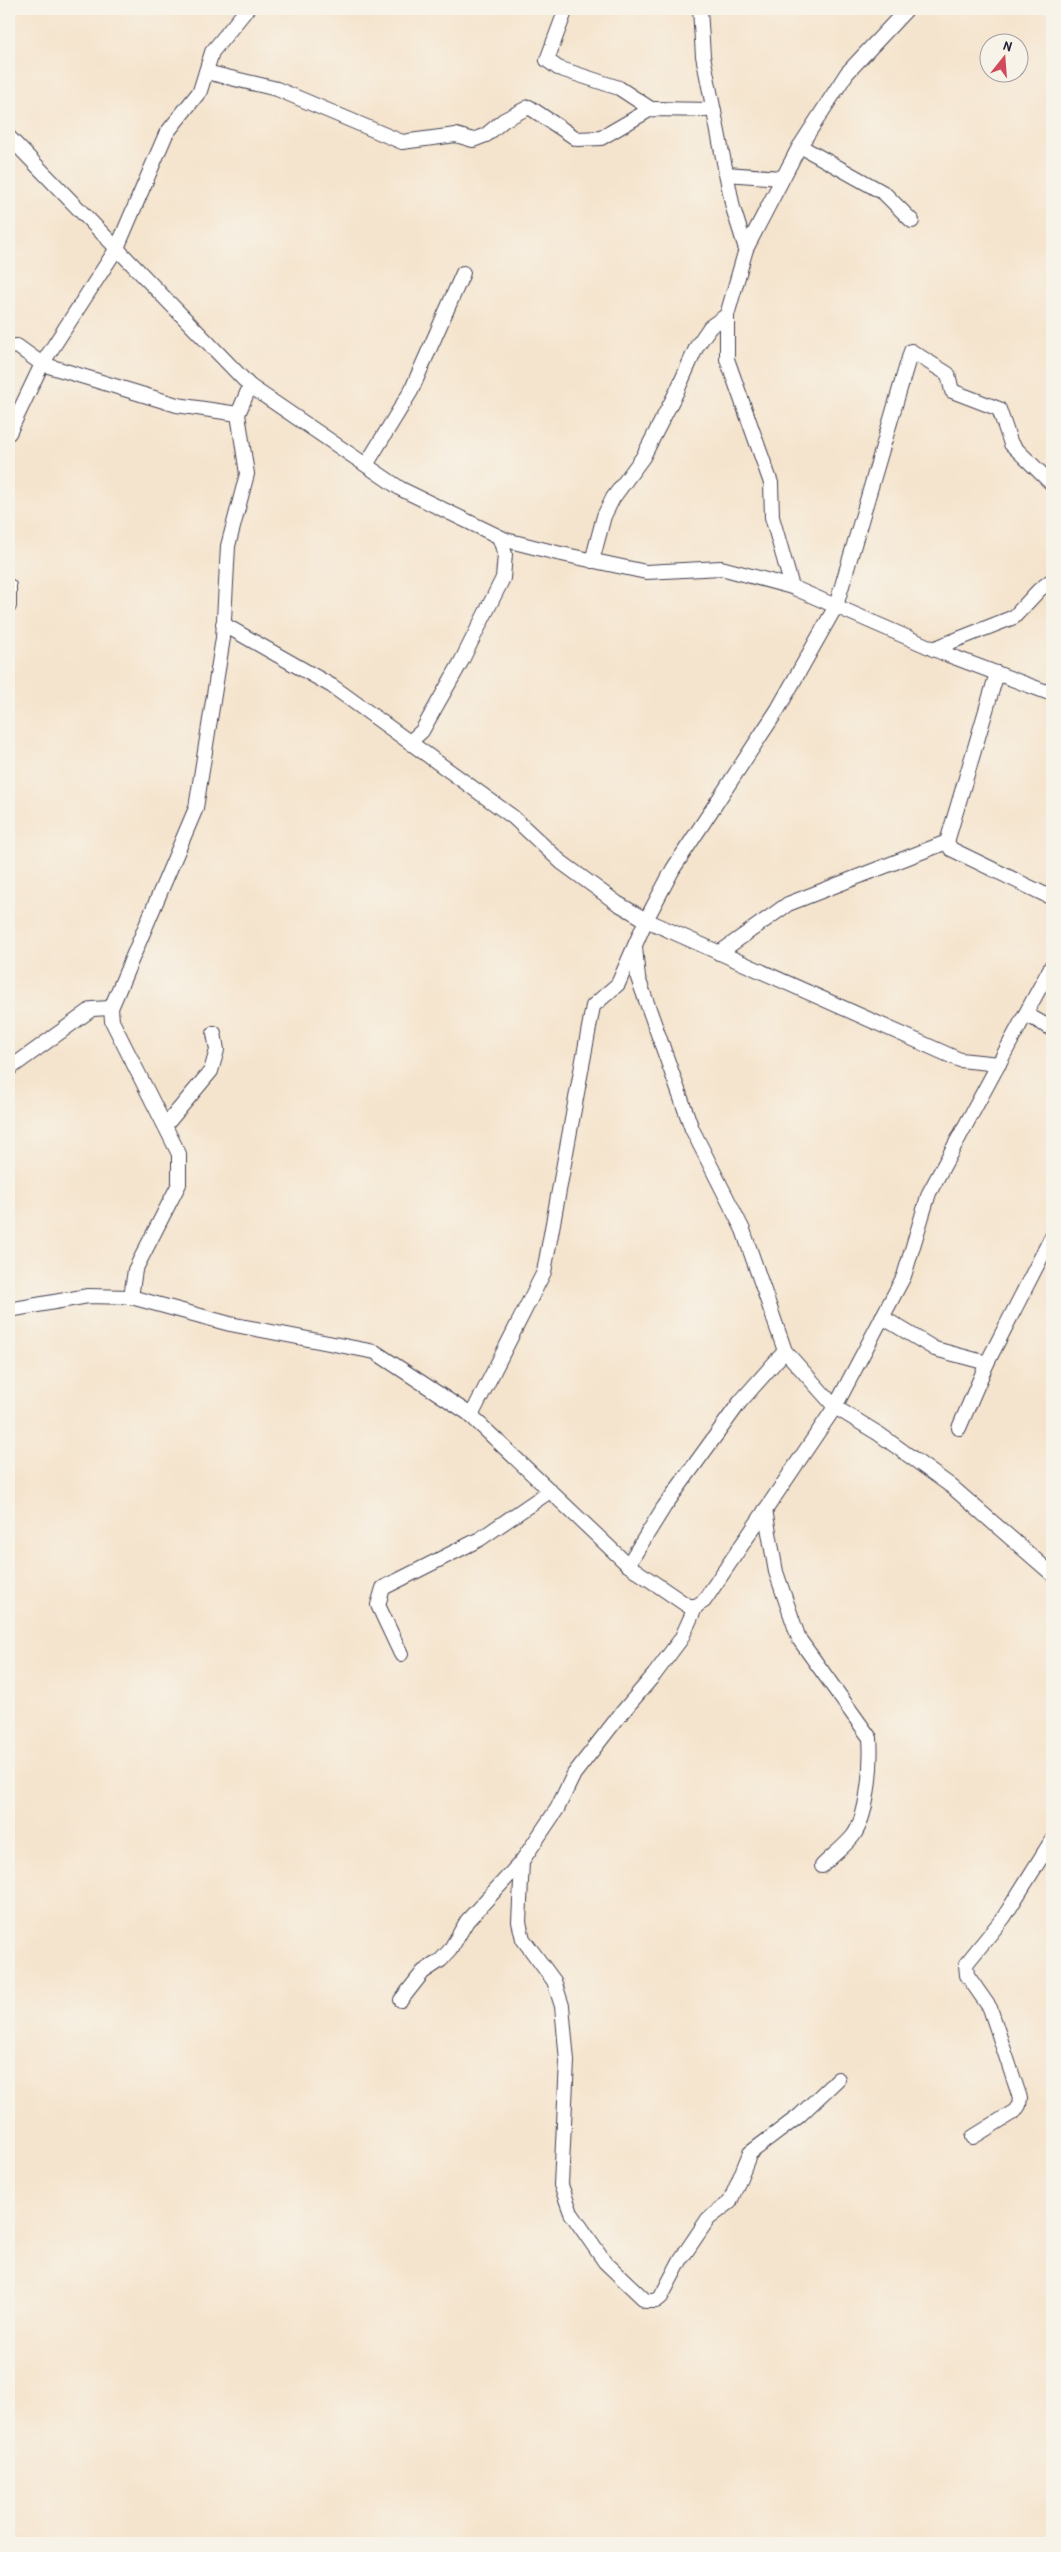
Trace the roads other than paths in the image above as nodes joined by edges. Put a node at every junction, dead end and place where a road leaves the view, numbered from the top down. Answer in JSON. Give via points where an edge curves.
{"nodes":[{"id":1,"x":246,"y":9,"type":"edge"},
{"id":2,"x":566,"y":9,"type":"edge"},
{"id":3,"x":700,"y":9,"type":"edge"},
{"id":4,"x":907,"y":9,"type":"edge"},
{"id":5,"x":206,"y":72,"type":"junction"},
{"id":6,"x":651,"y":109,"type":"junction"},
{"id":7,"x":714,"y":110,"type":"junction"},
{"id":8,"x":9,"y":136,"type":"edge"},
{"id":9,"x":800,"y":146,"type":"junction"},
{"id":10,"x":726,"y":174,"type":"junction"},
{"id":11,"x":782,"y":178,"type":"junction"},
{"id":12,"x":912,"y":221,"type":"dead end"},
{"id":13,"x":117,"y":248,"type":"junction"},
{"id":14,"x":746,"y":249,"type":"junction"},
{"id":15,"x":463,"y":273,"type":"dead end"},
{"id":16,"x":727,"y":315,"type":"junction"},
{"id":17,"x":9,"y":347,"type":"edge"},
{"id":18,"x":42,"y":364,"type":"junction"},
{"id":19,"x":250,"y":386,"type":"junction"},
{"id":20,"x":238,"y":414,"type":"junction"},
{"id":21,"x":9,"y":433,"type":"edge"},
{"id":22,"x":366,"y":465,"type":"junction"},
{"id":23,"x":1052,"y":484,"type":"edge"},
{"id":24,"x":499,"y":537,"type":"junction"},
{"id":25,"x":592,"y":561,"type":"junction"},
{"id":26,"x":1052,"y":580,"type":"edge"},
{"id":27,"x":9,"y":586,"type":"edge"},
{"id":28,"x":792,"y":587,"type":"junction"},
{"id":29,"x":9,"y":606,"type":"edge"},
{"id":30,"x":836,"y":606,"type":"junction"},
{"id":31,"x":223,"y":624,"type":"junction"},
{"id":32,"x":933,"y":649,"type":"junction"},
{"id":33,"x":997,"y":673,"type":"junction"},
{"id":34,"x":1052,"y":694,"type":"edge"},
{"id":35,"x":410,"y":742,"type":"junction"},
{"id":36,"x":947,"y":842,"type":"junction"},
{"id":37,"x":1052,"y":898,"type":"edge"},
{"id":38,"x":646,"y":920,"type":"junction"},
{"id":39,"x":635,"y":946,"type":"junction"},
{"id":40,"x":719,"y":953,"type":"junction"},
{"id":41,"x":1052,"y":965,"type":"edge"},
{"id":42,"x":112,"y":1008,"type":"junction"},
{"id":43,"x":1026,"y":1014,"type":"junction"},
{"id":44,"x":1052,"y":1029,"type":"edge"},
{"id":45,"x":214,"y":1033,"type":"dead end"},
{"id":46,"x":999,"y":1064,"type":"junction"},
{"id":47,"x":9,"y":1069,"type":"edge"},
{"id":48,"x":165,"y":1126,"type":"junction"},
{"id":49,"x":1052,"y":1236,"type":"edge"},
{"id":50,"x":132,"y":1297,"type":"junction"},
{"id":51,"x":9,"y":1310,"type":"edge"},
{"id":52,"x":882,"y":1317,"type":"junction"},
{"id":53,"x":785,"y":1351,"type":"junction"},
{"id":54,"x":987,"y":1363,"type":"junction"},
{"id":55,"x":835,"y":1407,"type":"junction"},
{"id":56,"x":471,"y":1416,"type":"junction"},
{"id":57,"x":959,"y":1428,"type":"dead end"},
{"id":58,"x":550,"y":1491,"type":"junction"},
{"id":59,"x":765,"y":1510,"type":"junction"},
{"id":60,"x":628,"y":1565,"type":"junction"},
{"id":61,"x":1052,"y":1574,"type":"edge"},
{"id":62,"x":696,"y":1606,"type":"junction"},
{"id":63,"x":401,"y":1654,"type":"dead end"},
{"id":64,"x":1052,"y":1840,"type":"edge"},
{"id":65,"x":522,"y":1861,"type":"junction"},
{"id":66,"x":822,"y":1866,"type":"dead end"},
{"id":67,"x":401,"y":2000,"type":"dead end"},
{"id":68,"x":838,"y":2079,"type":"dead end"},
{"id":69,"x":973,"y":2137,"type":"dead end"}],
"edges":[{"from":1,"to":5,"type":"street","via":[[212,52]]},
{"from":2,"to":6,"type":"street","via":[[547,60],[558,68],[619,88]]},
{"from":3,"to":7,"type":"street","via":[[703,56]]},
{"from":4,"to":9,"type":"street","via":[[847,73]]},
{"from":5,"to":6,"type":"street","via":[[277,89],[402,142],[456,135],[473,140],[529,107],[577,139],[601,138]]},
{"from":5,"to":13,"type":"street","via":[[200,91],[166,134]]},
{"from":6,"to":7,"type":"street"},
{"from":7,"to":10,"type":"street"},
{"from":8,"to":13,"type":"street"},
{"from":9,"to":11,"type":"street"},
{"from":9,"to":12,"type":"street","via":[[884,193]]},
{"from":10,"to":11,"type":"street"},
{"from":10,"to":14,"type":"street"},
{"from":11,"to":14,"type":"street"},
{"from":13,"to":18,"type":"street"},
{"from":13,"to":19,"type":"street"},
{"from":14,"to":16,"type":"street"},
{"from":15,"to":22,"type":"street","via":[[411,391]]},
{"from":16,"to":25,"type":"street","via":[[710,327],[697,346],[643,457],[613,498],[604,516]]},
{"from":16,"to":28,"type":"street","via":[[727,359],[771,483],[772,517]]},
{"from":17,"to":18,"type":"street","via":[[17,346]]},
{"from":18,"to":20,"type":"street","via":[[176,405]]},
{"from":18,"to":21,"type":"street"},
{"from":19,"to":20,"type":"street"},
{"from":19,"to":22,"type":"street"},
{"from":20,"to":31,"type":"street","via":[[247,474],[228,546]]},
{"from":22,"to":24,"type":"street","via":[[401,489]]},
{"from":23,"to":30,"type":"street","via":[[1011,444],[999,409],[952,391],[948,374],[911,351]]},
{"from":24,"to":25,"type":"street"},
{"from":24,"to":35,"type":"street","via":[[505,554],[503,578],[422,731]]},
{"from":25,"to":28,"type":"street","via":[[646,572],[722,568]]},
{"from":26,"to":32,"type":"street","via":[[1014,617]]},
{"from":27,"to":29,"type":"street"},
{"from":28,"to":30,"type":"street"},
{"from":30,"to":32,"type":"street"},
{"from":30,"to":38,"type":"street","via":[[778,709],[673,869]]},
{"from":31,"to":35,"type":"street","via":[[332,686]]},
{"from":31,"to":42,"type":"street","via":[[196,808]]},
{"from":32,"to":33,"type":"street"},
{"from":33,"to":34,"type":"street"},
{"from":33,"to":36,"type":"street"},
{"from":35,"to":38,"type":"street","via":[[513,817],[561,862]]},
{"from":36,"to":37,"type":"street","via":[[951,849]]},
{"from":36,"to":40,"type":"street","via":[[788,904]]},
{"from":38,"to":39,"type":"street"},
{"from":38,"to":40,"type":"street"},
{"from":39,"to":53,"type":"street","via":[[638,978],[692,1129],[743,1230]]},
{"from":39,"to":56,"type":"street","via":[[618,984],[593,1006],[544,1272]]},
{"from":40,"to":46,"type":"street","via":[[960,1060]]},
{"from":41,"to":43,"type":"street"},
{"from":42,"to":47,"type":"street","via":[[92,1009]]},
{"from":42,"to":48,"type":"street","via":[[112,1021]]},
{"from":43,"to":44,"type":"street"},
{"from":43,"to":46,"type":"street"},
{"from":45,"to":48,"type":"street","via":[[217,1050],[211,1071]]},
{"from":46,"to":52,"type":"street","via":[[929,1193],[904,1276]]},
{"from":48,"to":50,"type":"street","via":[[179,1154],[179,1184],[136,1270]]},
{"from":49,"to":54,"type":"street"},
{"from":50,"to":51,"type":"street","via":[[88,1296]]},
{"from":50,"to":56,"type":"street","via":[[230,1324],[375,1352]]},
{"from":52,"to":54,"type":"street","via":[[935,1349]]},
{"from":52,"to":55,"type":"street"},
{"from":53,"to":55,"type":"street"},
{"from":53,"to":60,"type":"street","via":[[740,1402],[664,1508]]},
{"from":54,"to":57,"type":"street"},
{"from":55,"to":59,"type":"street"},
{"from":55,"to":61,"type":"street","via":[[951,1486]]},
{"from":56,"to":58,"type":"street"},
{"from":58,"to":60,"type":"street"},
{"from":58,"to":63,"type":"street","via":[[480,1539],[383,1588],[378,1604]]},
{"from":59,"to":62,"type":"street","via":[[704,1601]]},
{"from":59,"to":66,"type":"street","via":[[776,1572],[799,1639],[870,1738],[872,1756],[859,1826]]},
{"from":60,"to":62,"type":"street","via":[[688,1606]]},
{"from":62,"to":65,"type":"street","via":[[681,1639],[574,1774],[557,1809]]},
{"from":64,"to":69,"type":"street","via":[[1004,1917],[966,1964],[967,1975],[990,2008],[1020,2098],[1015,2111]]},
{"from":65,"to":67,"type":"street","via":[[466,1921],[450,1950],[423,1972]]},
{"from":65,"to":68,"type":"street","via":[[519,1914],[523,1939],[554,1980],[562,2006],[567,2061],[561,2185],[571,2213],[606,2262],[646,2300],[656,2301],[661,2297],[708,2219],[730,2202],[750,2153],[799,2116]]}]}
